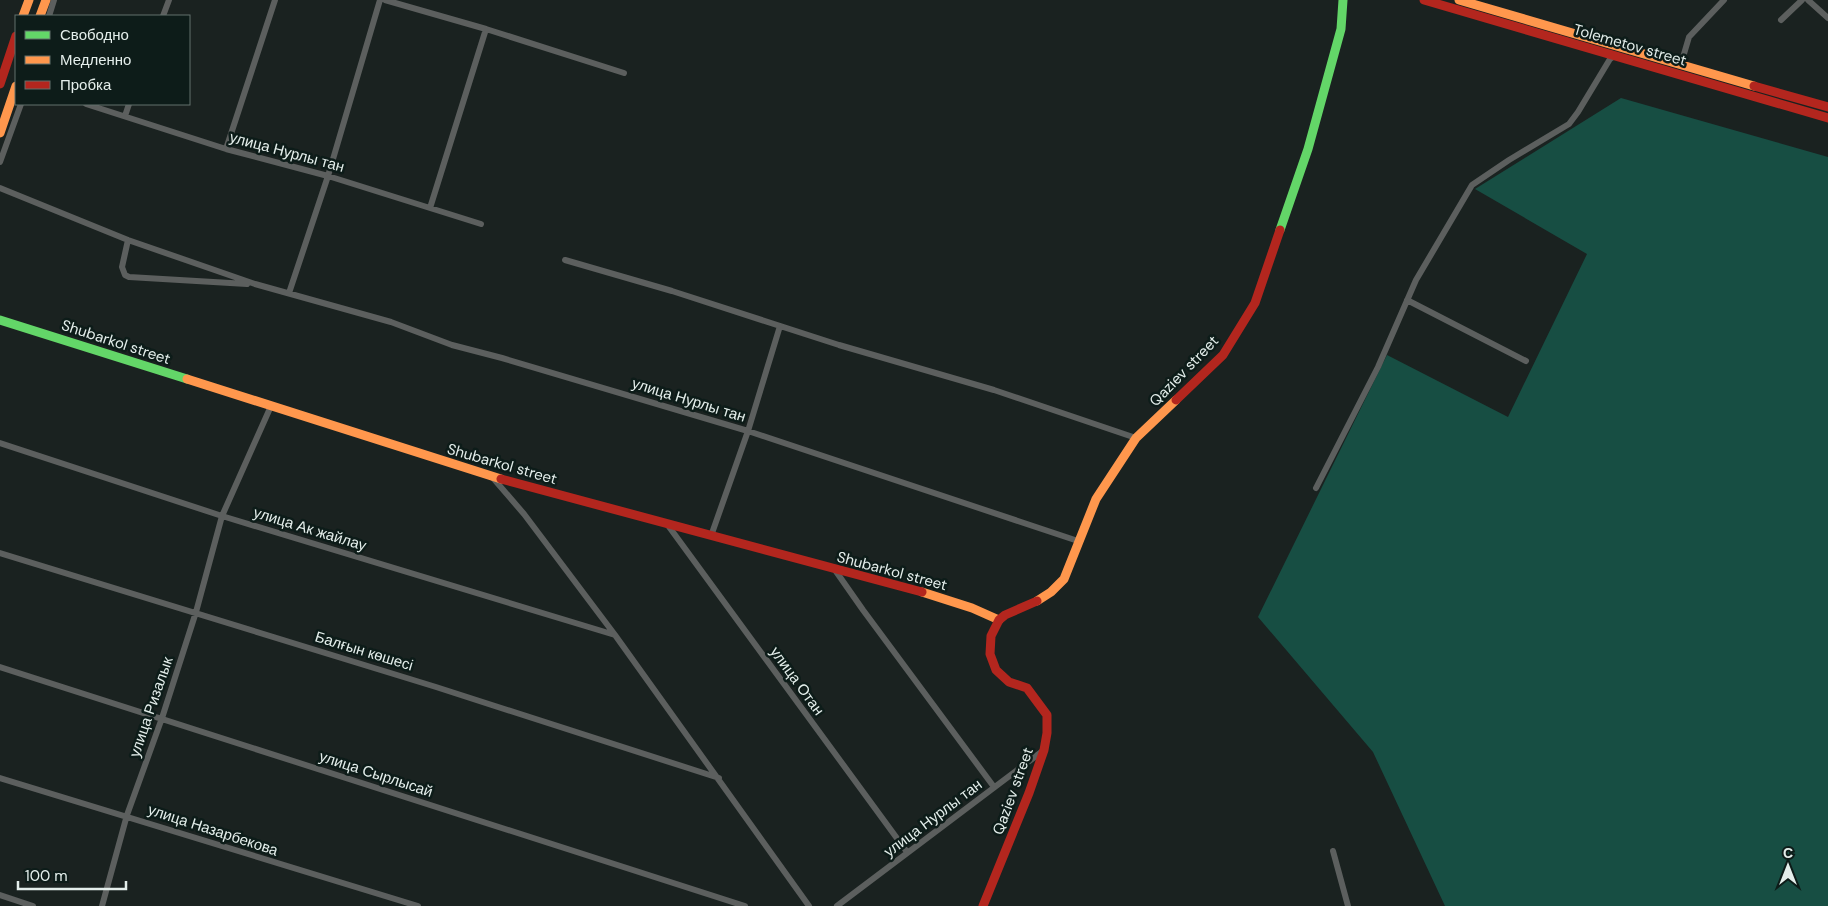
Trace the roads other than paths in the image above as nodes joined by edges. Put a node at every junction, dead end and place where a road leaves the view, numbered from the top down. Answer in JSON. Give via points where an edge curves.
{"nodes":[{"id":1,"x":29,"y":0,"type":"edge"},
{"id":2,"x":46,"y":0,"type":"edge"},
{"id":3,"x":54,"y":0,"type":"edge"},
{"id":4,"x":169,"y":0,"type":"edge"},
{"id":5,"x":275,"y":0,"type":"edge"},
{"id":6,"x":380,"y":0,"type":"edge"},
{"id":7,"x":385,"y":0,"type":"edge"},
{"id":8,"x":1343,"y":0,"type":"edge"},
{"id":9,"x":1424,"y":0,"type":"edge"},
{"id":10,"x":1459,"y":0,"type":"edge"},
{"id":11,"x":1724,"y":0,"type":"edge"},
{"id":12,"x":1802,"y":0,"type":"edge"},
{"id":13,"x":1808,"y":0,"type":"edge"},
{"id":14,"x":1483,"y":7,"type":"junction"},
{"id":15,"x":23,"y":15,"type":"edge"},
{"id":16,"x":40,"y":15,"type":"edge"},
{"id":17,"x":49,"y":15,"type":"edge"},
{"id":18,"x":163,"y":15,"type":"edge"},
{"id":19,"x":1482,"y":17,"type":"junction"},
{"id":20,"x":1828,"y":18,"type":"edge"},
{"id":21,"x":1781,"y":20,"type":"dead end"},
{"id":22,"x":486,"y":29,"type":"junction"},
{"id":23,"x":15,"y":38,"type":"edge"},
{"id":24,"x":1614,"y":56,"type":"junction"},
{"id":25,"x":1680,"y":64,"type":"junction"},
{"id":26,"x":2,"y":71,"type":"edge"},
{"id":27,"x":624,"y":73,"type":"dead end"},
{"id":28,"x":0,"y":84,"type":"edge"},
{"id":29,"x":15,"y":89,"type":"edge"},
{"id":30,"x":20,"y":105,"type":"edge"},
{"id":31,"x":89,"y":105,"type":"edge"},
{"id":32,"x":129,"y":105,"type":"edge"},
{"id":33,"x":1828,"y":107,"type":"edge"},
{"id":34,"x":124,"y":116,"type":"junction"},
{"id":35,"x":1828,"y":118,"type":"edge"},
{"id":36,"x":0,"y":133,"type":"edge"},
{"id":37,"x":226,"y":149,"type":"junction"},
{"id":38,"x":0,"y":162,"type":"edge"},
{"id":39,"x":328,"y":176,"type":"junction"},
{"id":40,"x":0,"y":188,"type":"edge"},
{"id":41,"x":430,"y":208,"type":"junction"},
{"id":42,"x":481,"y":224,"type":"dead end"},
{"id":43,"x":128,"y":240,"type":"junction"},
{"id":44,"x":565,"y":260,"type":"dead end"},
{"id":45,"x":255,"y":284,"type":"junction"},
{"id":46,"x":290,"y":293,"type":"junction"},
{"id":47,"x":1407,"y":300,"type":"junction"},
{"id":48,"x":0,"y":320,"type":"edge"},
{"id":49,"x":780,"y":326,"type":"junction"},
{"id":50,"x":1526,"y":360,"type":"dead end"},
{"id":51,"x":271,"y":406,"type":"junction"},
{"id":52,"x":748,"y":431,"type":"junction"},
{"id":53,"x":1136,"y":438,"type":"junction"},
{"id":54,"x":0,"y":443,"type":"edge"},
{"id":55,"x":492,"y":477,"type":"junction"},
{"id":56,"x":1316,"y":488,"type":"dead end"},
{"id":57,"x":222,"y":516,"type":"junction"},
{"id":58,"x":666,"y":524,"type":"junction"},
{"id":59,"x":711,"y":536,"type":"junction"},
{"id":60,"x":1078,"y":541,"type":"junction"},
{"id":61,"x":0,"y":553,"type":"edge"},
{"id":62,"x":835,"y":570,"type":"junction"},
{"id":63,"x":196,"y":612,"type":"junction"},
{"id":64,"x":999,"y":620,"type":"junction"},
{"id":65,"x":615,"y":634,"type":"junction"},
{"id":66,"x":0,"y":667,"type":"edge"},
{"id":67,"x":162,"y":718,"type":"junction"},
{"id":68,"x":1044,"y":750,"type":"junction"},
{"id":69,"x":0,"y":778,"type":"edge"},
{"id":70,"x":719,"y":778,"type":"junction"},
{"id":71,"x":994,"y":786,"type":"junction"},
{"id":72,"x":127,"y":816,"type":"junction"},
{"id":73,"x":1333,"y":850,"type":"dead end"},
{"id":74,"x":907,"y":852,"type":"junction"},
{"id":75,"x":0,"y":895,"type":"edge"},
{"id":76,"x":33,"y":906,"type":"edge"},
{"id":77,"x":102,"y":906,"type":"edge"},
{"id":78,"x":418,"y":906,"type":"edge"},
{"id":79,"x":745,"y":906,"type":"edge"},
{"id":80,"x":809,"y":906,"type":"edge"},
{"id":81,"x":837,"y":906,"type":"edge"},
{"id":82,"x":983,"y":906,"type":"edge"},
{"id":83,"x":1348,"y":906,"type":"edge"}],
"edges":[{"from":1,"to":15,"type":"street"},
{"from":2,"to":16,"type":"street"},
{"from":3,"to":17,"type":"street"},
{"from":4,"to":18,"type":"street"},
{"from":5,"to":37,"type":"street"},
{"from":6,"to":39,"type":"street"},
{"from":7,"to":22,"type":"street"},
{"from":8,"to":53,"type":"street","name":"Qaziev street","via":[[1339,37],[1310,140],[1255,302],[1223,355]]},
{"from":9,"to":19,"type":"street","name":"Tolemetov street"},
{"from":10,"to":14,"type":"street","name":"Tolemetov street"},
{"from":11,"to":25,"type":"street","via":[[1689,37]]},
{"from":12,"to":21,"type":"street"},
{"from":13,"to":20,"type":"street"},
{"from":14,"to":19,"type":"street"},
{"from":14,"to":25,"type":"street","name":"Tolemetov street"},
{"from":19,"to":24,"type":"street","name":"Tolemetov street"},
{"from":22,"to":27,"type":"street"},
{"from":22,"to":41,"type":"street"},
{"from":23,"to":26,"type":"street"},
{"from":24,"to":35,"type":"street","name":"Tolemetov street"},
{"from":24,"to":47,"type":"street","via":[[1569,124],[1472,185]]},
{"from":25,"to":33,"type":"street","name":"Tolemetov street"},
{"from":26,"to":28,"type":"street"},
{"from":29,"to":36,"type":"street"},
{"from":30,"to":38,"type":"street"},
{"from":31,"to":34,"type":"street","name":"улица Нурлы тан"},
{"from":32,"to":34,"type":"street"},
{"from":34,"to":37,"type":"street","name":"улица Нурлы тан"},
{"from":37,"to":39,"type":"street","name":"улица Нурлы тан"},
{"from":39,"to":41,"type":"street","name":"улица Нурлы тан"},
{"from":39,"to":46,"type":"street"},
{"from":40,"to":43,"type":"street"},
{"from":41,"to":42,"type":"street","name":"улица Нурлы тан"},
{"from":43,"to":45,"type":"street"},
{"from":43,"to":45,"type":"street","via":[[122,267],[124,275]]},
{"from":44,"to":49,"type":"street"},
{"from":45,"to":46,"type":"street","name":"улица Нурлы тан"},
{"from":46,"to":52,"type":"street","name":"улица Нурлы тан","via":[[391,322],[474,352]]},
{"from":47,"to":50,"type":"street"},
{"from":47,"to":56,"type":"street","via":[[1378,367]]},
{"from":48,"to":51,"type":"street","name":"Shubarkol street"},
{"from":49,"to":52,"type":"street"},
{"from":49,"to":53,"type":"street","via":[[994,390]]},
{"from":51,"to":55,"type":"street","name":"Shubarkol street"},
{"from":51,"to":57,"type":"street","name":"улица Ризалык"},
{"from":52,"to":59,"type":"street"},
{"from":52,"to":60,"type":"street","name":"улица Нурлы тан"},
{"from":53,"to":60,"type":"street","name":"Qaziev street","via":[[1096,499]]},
{"from":54,"to":57,"type":"street","name":"улица Ак жайлау"},
{"from":55,"to":58,"type":"street","name":"Shubarkol street"},
{"from":55,"to":65,"type":"street"},
{"from":57,"to":63,"type":"street","name":"улица Ризалык"},
{"from":57,"to":65,"type":"street","name":"улица Ак жайлау"},
{"from":58,"to":59,"type":"street","name":"Shubarkol street"},
{"from":58,"to":74,"type":"street","name":"улица Отан"},
{"from":59,"to":62,"type":"street","name":"Shubarkol street"},
{"from":60,"to":64,"type":"street","name":"Qaziev street","via":[[1064,579],[1052,592]]},
{"from":61,"to":63,"type":"street","name":"Балғын көшесі"},
{"from":62,"to":64,"type":"street","name":"Shubarkol street","via":[[954,602]]},
{"from":62,"to":71,"type":"street"},
{"from":63,"to":67,"type":"street","name":"улица Ризалык"},
{"from":63,"to":70,"type":"street","name":"Балғын көшесі"},
{"from":64,"to":68,"type":"street","name":"Qaziev street","via":[[991,636],[990,654],[996,670],[1009,682],[1027,688],[1047,715]]},
{"from":65,"to":70,"type":"street"},
{"from":66,"to":67,"type":"street","name":"улица Сырлысай"},
{"from":67,"to":72,"type":"street","name":"улица Ризалык"},
{"from":67,"to":79,"type":"street","name":"улица Сырлысай"},
{"from":68,"to":71,"type":"street","name":"улица Нурлы тан"},
{"from":68,"to":82,"type":"street","name":"Qaziev street"},
{"from":69,"to":72,"type":"street","name":"улица Назарбекова"},
{"from":70,"to":80,"type":"street"},
{"from":71,"to":74,"type":"street","name":"улица Нурлы тан"},
{"from":72,"to":77,"type":"street","name":"улица Ризалык"},
{"from":72,"to":78,"type":"street","name":"улица Назарбекова"},
{"from":73,"to":83,"type":"street"},
{"from":74,"to":81,"type":"street","name":"улица Нурлы тан"},
{"from":75,"to":76,"type":"street"}]}
